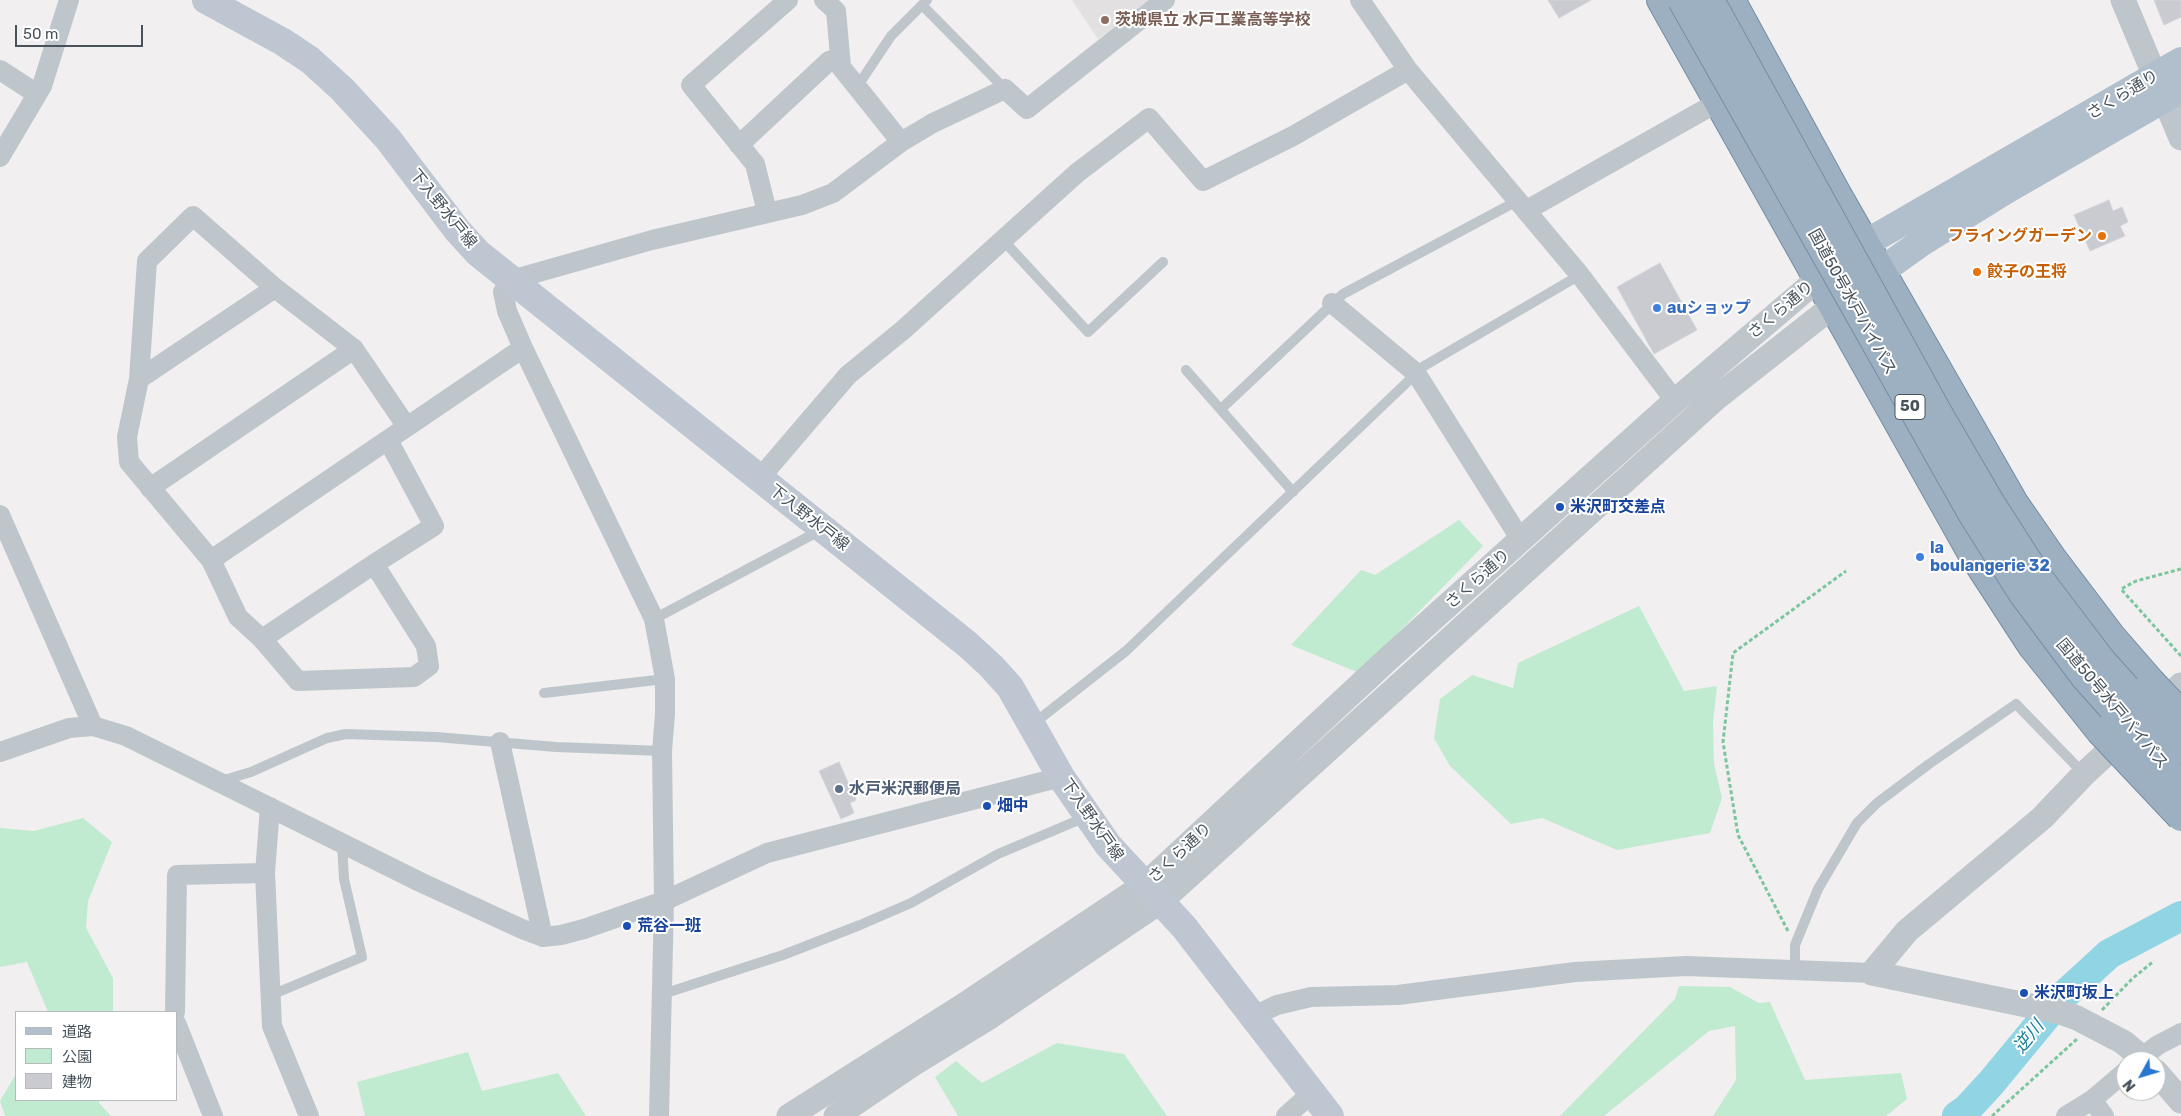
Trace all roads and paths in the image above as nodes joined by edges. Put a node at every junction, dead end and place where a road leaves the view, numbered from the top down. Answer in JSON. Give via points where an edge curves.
{"nodes":[{"id":1,"x":69,"y":0,"type":"edge"},
{"id":2,"x":206,"y":0,"type":"edge"},
{"id":3,"x":788,"y":0,"type":"edge"},
{"id":4,"x":824,"y":0,"type":"edge"},
{"id":5,"x":1165,"y":0,"type":"edge"},
{"id":6,"x":1360,"y":0,"type":"edge"},
{"id":7,"x":1661,"y":0,"type":"edge"},
{"id":8,"x":1682,"y":0,"type":"edge"},
{"id":9,"x":1710,"y":0,"type":"edge"},
{"id":10,"x":1731,"y":0,"type":"edge"},
{"id":11,"x":2122,"y":0,"type":"edge"},
{"id":12,"x":924,"y":3,"type":"edge"},
{"id":13,"x":840,"y":58,"type":"junction"},
{"id":14,"x":2181,"y":61,"type":"edge"},
{"id":15,"x":0,"y":70,"type":"edge"},
{"id":16,"x":1408,"y":70,"type":"junction"},
{"id":17,"x":857,"y":87,"type":"junction"},
{"id":18,"x":2167,"y":88,"type":"edge"},
{"id":19,"x":1005,"y":89,"type":"junction"},
{"id":20,"x":37,"y":94,"type":"junction"},
{"id":21,"x":1718,"y":102,"type":"junction"},
{"id":22,"x":2181,"y":138,"type":"edge"},
{"id":23,"x":901,"y":142,"type":"junction"},
{"id":24,"x":739,"y":145,"type":"junction"},
{"id":25,"x":0,"y":157,"type":"edge"},
{"id":26,"x":1523,"y":205,"type":"junction"},
{"id":27,"x":767,"y":212,"type":"junction"},
{"id":28,"x":1002,"y":239,"type":"junction"},
{"id":29,"x":1866,"y":243,"type":"junction"},
{"id":30,"x":1163,"y":262,"type":"dead end"},
{"id":31,"x":1881,"y":271,"type":"junction"},
{"id":32,"x":1580,"y":275,"type":"junction"},
{"id":33,"x":1818,"y":279,"type":"junction"},
{"id":34,"x":511,"y":280,"type":"junction"},
{"id":35,"x":275,"y":288,"type":"junction"},
{"id":36,"x":1332,"y":304,"type":"junction"},
{"id":37,"x":1833,"y":306,"type":"junction"},
{"id":38,"x":523,"y":348,"type":"junction"},
{"id":39,"x":354,"y":349,"type":"junction"},
{"id":40,"x":1186,"y":370,"type":"dead end"},
{"id":41,"x":1416,"y":373,"type":"junction"},
{"id":42,"x":140,"y":379,"type":"junction"},
{"id":43,"x":1675,"y":401,"type":"junction"},
{"id":44,"x":1221,"y":409,"type":"junction"},
{"id":45,"x":407,"y":427,"type":"junction"},
{"id":46,"x":388,"y":440,"type":"junction"},
{"id":47,"x":759,"y":479,"type":"junction"},
{"id":48,"x":150,"y":488,"type":"junction"},
{"id":49,"x":1293,"y":492,"type":"junction"},
{"id":50,"x":0,"y":515,"type":"edge"},
{"id":51,"x":823,"y":529,"type":"junction"},
{"id":52,"x":1521,"y":540,"type":"junction"},
{"id":53,"x":212,"y":560,"type":"junction"},
{"id":54,"x":374,"y":564,"type":"junction"},
{"id":55,"x":2181,"y":569,"type":"edge"},
{"id":56,"x":1846,"y":571,"type":"dead end"},
{"id":57,"x":654,"y":619,"type":"junction"},
{"id":58,"x":262,"y":639,"type":"junction"},
{"id":59,"x":2181,"y":656,"type":"edge"},
{"id":60,"x":665,"y":679,"type":"junction"},
{"id":61,"x":2181,"y":685,"type":"edge"},
{"id":62,"x":544,"y":692,"type":"dead end"},
{"id":63,"x":2181,"y":714,"type":"edge"},
{"id":64,"x":1033,"y":725,"type":"junction"},
{"id":65,"x":93,"y":726,"type":"junction"},
{"id":66,"x":500,"y":742,"type":"junction"},
{"id":67,"x":2181,"y":749,"type":"edge"},
{"id":68,"x":662,"y":750,"type":"junction"},
{"id":69,"x":0,"y":752,"type":"edge"},
{"id":70,"x":2084,"y":774,"type":"junction"},
{"id":71,"x":1061,"y":777,"type":"junction"},
{"id":72,"x":220,"y":781,"type":"junction"},
{"id":73,"x":2181,"y":784,"type":"edge"},
{"id":74,"x":270,"y":807,"type":"junction"},
{"id":75,"x":1087,"y":816,"type":"junction"},
{"id":76,"x":2181,"y":817,"type":"edge"},
{"id":77,"x":342,"y":842,"type":"junction"},
{"id":78,"x":266,"y":873,"type":"junction"},
{"id":79,"x":1154,"y":893,"type":"junction"},
{"id":80,"x":664,"y":901,"type":"junction"},
{"id":81,"x":544,"y":937,"type":"junction"},
{"id":82,"x":1795,"y":944,"type":"junction"},
{"id":83,"x":1795,"y":970,"type":"junction"},
{"id":84,"x":1872,"y":973,"type":"junction"},
{"id":85,"x":663,"y":994,"type":"junction"},
{"id":86,"x":269,"y":996,"type":"junction"},
{"id":87,"x":175,"y":1011,"type":"edge"},
{"id":88,"x":1254,"y":1016,"type":"junction"},
{"id":89,"x":178,"y":1028,"type":"edge"},
{"id":90,"x":2181,"y":1033,"type":"edge"},
{"id":91,"x":2130,"y":1051,"type":"edge"},
{"id":92,"x":2158,"y":1051,"type":"edge"},
{"id":93,"x":2166,"y":1087,"type":"edge"},
{"id":94,"x":2116,"y":1090,"type":"edge"},
{"id":95,"x":1313,"y":1092,"type":"junction"},
{"id":96,"x":2181,"y":1101,"type":"edge"},
{"id":97,"x":2098,"y":1108,"type":"edge"},
{"id":98,"x":213,"y":1116,"type":"edge"},
{"id":99,"x":309,"y":1116,"type":"edge"},
{"id":100,"x":660,"y":1116,"type":"edge"},
{"id":101,"x":789,"y":1116,"type":"edge"},
{"id":102,"x":836,"y":1116,"type":"edge"},
{"id":103,"x":1286,"y":1116,"type":"edge"},
{"id":104,"x":1330,"y":1116,"type":"edge"},
{"id":105,"x":2066,"y":1116,"type":"edge"}],
"edges":[{"from":1,"to":20,"type":"street"},
{"from":2,"to":34,"type":"main road","name":"下入野水戸線","via":[[283,42],[310,60],[342,89],[388,139],[457,230],[478,253]]},
{"from":3,"to":24,"type":"street","via":[[691,86]]},
{"from":4,"to":13,"type":"street","via":[[836,11]]},
{"from":5,"to":19,"type":"street","via":[[1027,109]]},
{"from":6,"to":16,"type":"street"},
{"from":7,"to":21,"type":"highway"},
{"from":8,"to":73,"type":"highway","name":"国道50号水戸バイパス","number":"50","bridge":true,"via":[[1978,523],[2024,594],[2084,676]]},
{"from":9,"to":67,"type":"highway","name":"国道50号水戸バイパス","number":"50","bridge":true,"via":[[1990,502],[2038,576],[2101,660]]},
{"from":10,"to":29,"type":"highway"},
{"from":11,"to":18,"type":"street"},
{"from":12,"to":17,"type":"lane","via":[[891,36]]},
{"from":12,"to":19,"type":"lane"},
{"from":13,"to":17,"type":"street","via":[[841,67]]},
{"from":13,"to":24,"type":"street","via":[[829,61]]},
{"from":14,"to":18,"type":"main road","name":"さくら通り"},
{"from":15,"to":20,"type":"street"},
{"from":16,"to":26,"type":"street"},
{"from":16,"to":28,"type":"street","via":[[1293,136],[1203,181],[1149,118],[1077,173]]},
{"from":17,"to":23,"type":"street"},
{"from":18,"to":22,"type":"street"},
{"from":18,"to":29,"type":"main road","name":"さくら通り"},
{"from":18,"to":31,"type":"main road","name":"さくら通り"},
{"from":19,"to":23,"type":"street"},
{"from":20,"to":25,"type":"street"},
{"from":21,"to":26,"type":"street"},
{"from":21,"to":33,"type":"highway"},
{"from":23,"to":27,"type":"street","via":[[832,193],[802,205]]},
{"from":24,"to":27,"type":"street","via":[[755,164]]},
{"from":26,"to":32,"type":"street"},
{"from":26,"to":36,"type":"lane","via":[[1343,294]]},
{"from":27,"to":34,"type":"street"},
{"from":28,"to":30,"type":"lane","via":[[1088,332]]},
{"from":28,"to":47,"type":"street","via":[[903,330],[848,375]]},
{"from":29,"to":31,"type":"highway"},
{"from":29,"to":33,"type":"main road","name":"さくら通り"},
{"from":31,"to":37,"type":"main road","name":"さくら通り"},
{"from":31,"to":63,"type":"highway","bridge":true,"via":[[2014,502],[2112,636]]},
{"from":32,"to":41,"type":"lane"},
{"from":32,"to":43,"type":"street"},
{"from":33,"to":37,"type":"highway"},
{"from":33,"to":43,"type":"street","name":"さくら通り"},
{"from":34,"to":38,"type":"street","via":[[503,292],[507,311]]},
{"from":34,"to":47,"type":"main road","name":"下入野水戸線"},
{"from":35,"to":39,"type":"street"},
{"from":35,"to":42,"type":"street"},
{"from":35,"to":42,"type":"street","via":[[193,216],[147,261]]},
{"from":36,"to":41,"type":"street"},
{"from":36,"to":44,"type":"lane"},
{"from":37,"to":76,"type":"highway","bridge":true,"via":[[1976,560],[2032,646],[2100,731]]},
{"from":37,"to":79,"type":"street","name":"さくら通り","via":[[1714,399],[1400,687]]},
{"from":38,"to":45,"type":"street"},
{"from":38,"to":57,"type":"street"},
{"from":39,"to":45,"type":"street"},
{"from":39,"to":48,"type":"street"},
{"from":40,"to":44,"type":"lane"},
{"from":41,"to":49,"type":"lane"},
{"from":41,"to":52,"type":"street"},
{"from":42,"to":48,"type":"street","via":[[127,437],[129,462]]},
{"from":43,"to":52,"type":"street","name":"さくら通り"},
{"from":44,"to":49,"type":"lane"},
{"from":45,"to":46,"type":"street"},
{"from":46,"to":53,"type":"street"},
{"from":46,"to":54,"type":"street","via":[[434,526]]},
{"from":47,"to":51,"type":"main road","name":"下入野水戸線"},
{"from":48,"to":53,"type":"street"},
{"from":49,"to":64,"type":"lane","via":[[1126,651]]},
{"from":50,"to":65,"type":"street"},
{"from":51,"to":57,"type":"lane"},
{"from":51,"to":64,"type":"main road","name":"下入野水戸線","via":[[991,666],[1010,688]]},
{"from":52,"to":79,"type":"street","name":"さくら通り","via":[[1389,658]]},
{"from":53,"to":58,"type":"street","via":[[238,617]]},
{"from":54,"to":58,"type":"street"},
{"from":54,"to":58,"type":"street","via":[[426,646],[430,666],[414,677],[298,681]]},
{"from":55,"to":59,"type":"path","via":[[2136,581],[2121,589]]},
{"from":56,"to":82,"type":"path","via":[[1732,653],[1722,742],[1738,835]]},
{"from":57,"to":60,"type":"street"},
{"from":60,"to":62,"type":"lane"},
{"from":60,"to":68,"type":"street"},
{"from":61,"to":70,"type":"street"},
{"from":64,"to":71,"type":"main road","name":"下入野水戸線"},
{"from":65,"to":69,"type":"street","via":[[69,728]]},
{"from":65,"to":72,"type":"street","via":[[126,736]]},
{"from":66,"to":68,"type":"lane"},
{"from":66,"to":72,"type":"lane","via":[[346,734],[327,738],[251,772]]},
{"from":66,"to":81,"type":"street"},
{"from":68,"to":80,"type":"street"},
{"from":70,"to":82,"type":"lane","via":[[2016,704],[1921,770],[1877,803],[1857,823],[1818,889]]},
{"from":70,"to":84,"type":"street","via":[[2042,818],[1907,931]]},
{"from":71,"to":75,"type":"main road","name":"下入野水戸線"},
{"from":71,"to":80,"type":"street","via":[[767,852]]},
{"from":72,"to":74,"type":"street"},
{"from":74,"to":77,"type":"street"},
{"from":74,"to":78,"type":"street"},
{"from":75,"to":79,"type":"main road","name":"下入野水戸線","via":[[1124,864]]},
{"from":75,"to":85,"type":"lane","via":[[998,854],[911,903],[860,926]]},
{"from":77,"to":81,"type":"street"},
{"from":77,"to":86,"type":"lane","via":[[344,879],[362,957]]},
{"from":78,"to":86,"type":"street"},
{"from":78,"to":87,"type":"street","via":[[177,875]]},
{"from":79,"to":88,"type":"main road","name":"下入野水戸線"},
{"from":79,"to":101,"type":"street","name":"さくら通り","via":[[977,997]]},
{"from":79,"to":102,"type":"street","name":"さくら通り","via":[[991,1016]]},
{"from":80,"to":81,"type":"street","via":[[584,929]]},
{"from":80,"to":85,"type":"street"},
{"from":82,"to":83,"type":"lane"},
{"from":83,"to":84,"type":"street"},
{"from":83,"to":88,"type":"street","via":[[1686,966],[1575,972],[1398,995],[1311,997],[1277,1005]]},
{"from":84,"to":91,"type":"street","via":[[2077,1018],[2123,1042]]},
{"from":85,"to":100,"type":"street"},
{"from":86,"to":99,"type":"street","via":[[272,1026]]},
{"from":88,"to":95,"type":"main road","name":"下入野水戸線"},
{"from":89,"to":98,"type":"street"},
{"from":90,"to":92,"type":"street"},
{"from":93,"to":96,"type":"street"},
{"from":94,"to":97,"type":"street"},
{"from":95,"to":103,"type":"street"},
{"from":95,"to":104,"type":"main road","name":"下入野水戸線"},
{"from":97,"to":105,"type":"street"}]}
